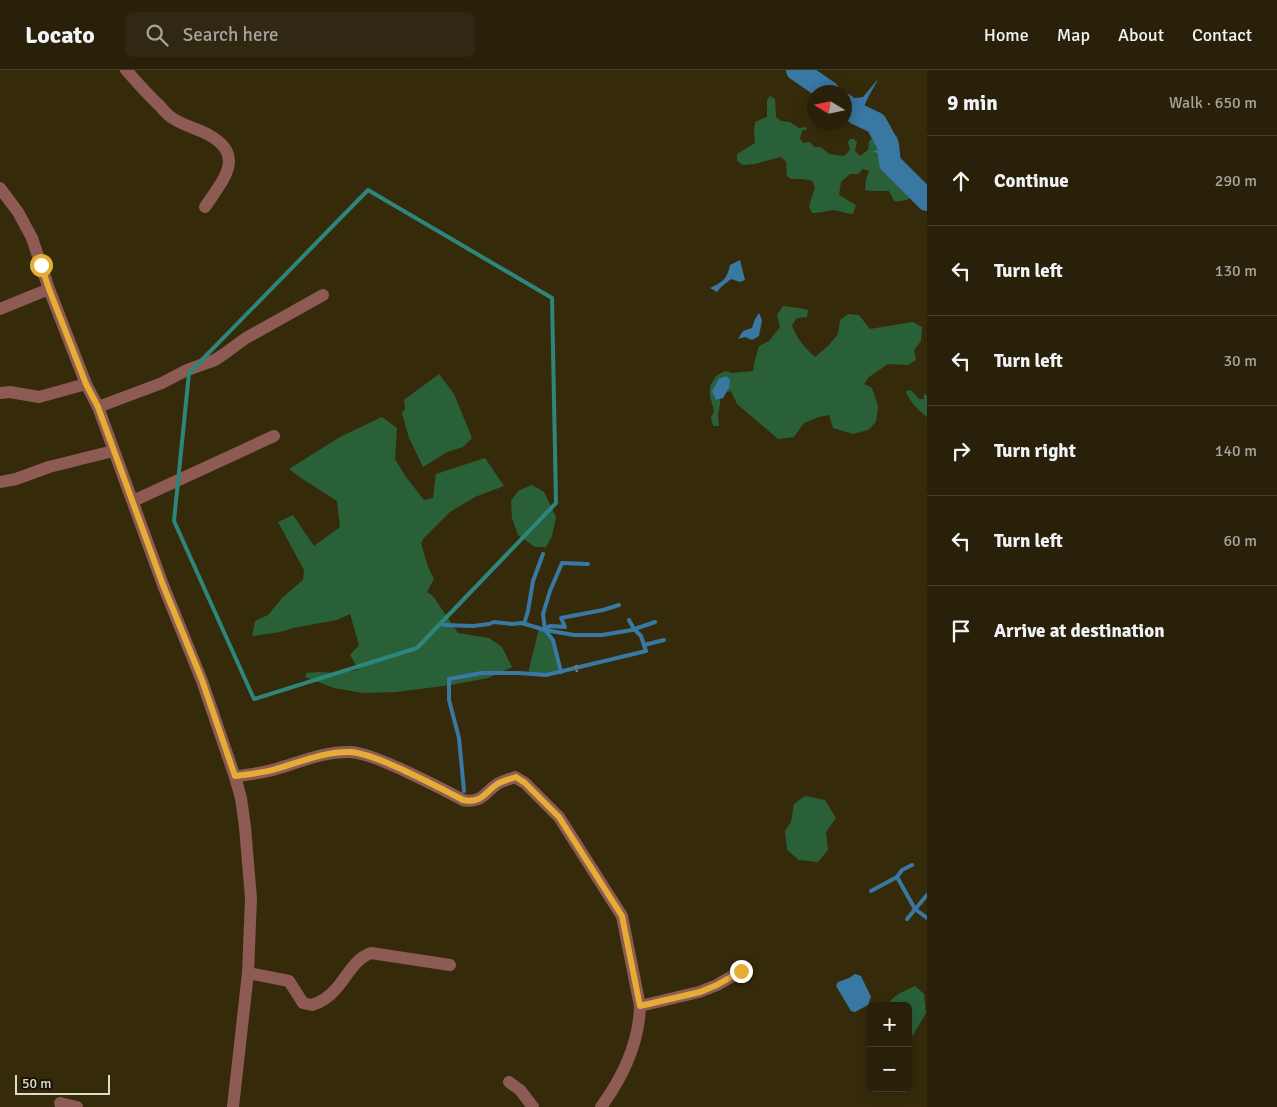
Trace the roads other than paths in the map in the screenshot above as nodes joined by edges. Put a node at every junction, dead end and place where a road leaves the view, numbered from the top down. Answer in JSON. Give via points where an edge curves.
{"nodes":[{"id":1,"x":126,"y":70,"type":"edge"},
{"id":2,"x":0,"y":188,"type":"edge"},
{"id":3,"x":205,"y":207,"type":"dead end"},
{"id":4,"x":49,"y":289,"type":"junction"},
{"id":5,"x":323,"y":295,"type":"dead end"},
{"id":6,"x":0,"y":309,"type":"edge"},
{"id":7,"x":86,"y":384,"type":"junction"},
{"id":8,"x":0,"y":393,"type":"edge"},
{"id":9,"x":98,"y":407,"type":"junction"},
{"id":10,"x":274,"y":436,"type":"dead end"},
{"id":11,"x":113,"y":451,"type":"junction"},
{"id":12,"x":0,"y":482,"type":"edge"},
{"id":13,"x":133,"y":501,"type":"junction"},
{"id":14,"x":235,"y":776,"type":"junction"},
{"id":15,"x":450,"y":965,"type":"dead end"},
{"id":16,"x":741,"y":971,"type":"dead end"},
{"id":17,"x":248,"y":973,"type":"junction"},
{"id":18,"x":640,"y":1006,"type":"junction"},
{"id":19,"x":509,"y":1082,"type":"dead end"},
{"id":20,"x":60,"y":1103,"type":"dead end"},
{"id":21,"x":77,"y":1107,"type":"edge"},
{"id":22,"x":233,"y":1107,"type":"edge"},
{"id":23,"x":532,"y":1107,"type":"edge"},
{"id":24,"x":601,"y":1107,"type":"edge"}],
"edges":[{"from":1,"to":3,"type":"street","via":[[174,119],[208,135],[225,148],[229,156],[228,168]]},
{"from":2,"to":4,"type":"street","via":[[32,238]]},
{"from":4,"to":6,"type":"street"},
{"from":4,"to":7,"type":"street"},
{"from":5,"to":9,"type":"street","via":[[246,338],[214,360]]},
{"from":7,"to":8,"type":"street","via":[[39,397]]},
{"from":7,"to":9,"type":"street"},
{"from":9,"to":11,"type":"street"},
{"from":10,"to":13,"type":"street"},
{"from":11,"to":12,"type":"street"},
{"from":11,"to":13,"type":"street"},
{"from":13,"to":14,"type":"street"},
{"from":14,"to":17,"type":"street","via":[[245,827],[249,879]]},
{"from":14,"to":18,"type":"street","via":[[274,770],[318,756],[351,752],[386,763],[463,800],[476,800],[498,784],[516,777],[559,817],[622,916]]},
{"from":15,"to":17,"type":"street","via":[[371,953],[360,958],[328,997],[312,1005],[303,1002],[289,981]]},
{"from":16,"to":18,"type":"street","via":[[700,992]]},
{"from":17,"to":22,"type":"street"},
{"from":18,"to":24,"type":"street","via":[[638,1033],[630,1058]]},
{"from":19,"to":23,"type":"street","via":[[520,1090]]},
{"from":20,"to":21,"type":"street"}]}
